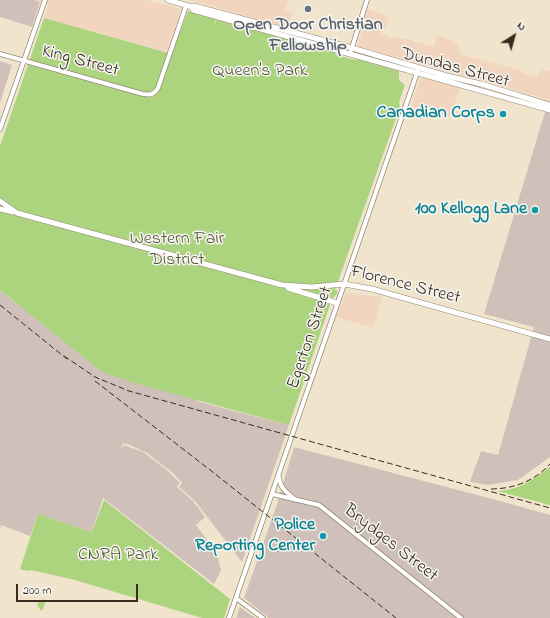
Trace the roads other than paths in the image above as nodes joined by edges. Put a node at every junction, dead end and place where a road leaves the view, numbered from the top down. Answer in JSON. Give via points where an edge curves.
{"nodes":[{"id":1,"x":45,"y":0,"type":"edge"},
{"id":2,"x":168,"y":0,"type":"edge"},
{"id":3,"x":367,"y":0,"type":"edge"},
{"id":4,"x":189,"y":6,"type":"junction"},
{"id":5,"x":351,"y":51,"type":"junction"},
{"id":6,"x":0,"y":54,"type":"edge"},
{"id":7,"x":24,"y":61,"type":"junction"},
{"id":8,"x":418,"y":71,"type":"junction"},
{"id":9,"x":516,"y":94,"type":"junction"},
{"id":10,"x":501,"y":96,"type":"junction"},
{"id":11,"x":550,"y":105,"type":"edge"},
{"id":12,"x":550,"y":110,"type":"edge"},
{"id":13,"x":0,"y":129,"type":"edge"},
{"id":14,"x":0,"y":201,"type":"edge"},
{"id":15,"x":0,"y":209,"type":"edge"},
{"id":16,"x":17,"y":213,"type":"junction"},
{"id":17,"x":344,"y":284,"type":"junction"},
{"id":18,"x":282,"y":286,"type":"junction"},
{"id":19,"x":338,"y":303,"type":"junction"},
{"id":20,"x":550,"y":339,"type":"edge"},
{"id":21,"x":279,"y":474,"type":"junction"},
{"id":22,"x":272,"y":494,"type":"junction"},
{"id":23,"x":297,"y":501,"type":"junction"},
{"id":24,"x":236,"y":598,"type":"junction"},
{"id":25,"x":229,"y":618,"type":"edge"},
{"id":26,"x":263,"y":618,"type":"edge"},
{"id":27,"x":462,"y":618,"type":"edge"}],
"edges":[{"from":1,"to":7,"type":"street"},
{"from":2,"to":4,"type":"main road","name":"Dundas Street"},
{"from":3,"to":5,"type":"street"},
{"from":4,"to":5,"type":"main road","name":"Dundas Street","via":[[193,10]]},
{"from":4,"to":7,"type":"street","name":"King Street","via":[[158,88],[153,94],[143,94]]},
{"from":5,"to":8,"type":"main road","name":"Dundas Street"},
{"from":6,"to":7,"type":"street","name":"King Street"},
{"from":7,"to":13,"type":"street"},
{"from":8,"to":9,"type":"main road","name":"Dundas Street"},
{"from":8,"to":10,"type":"main road","name":"Dundas Street"},
{"from":8,"to":17,"type":"street","name":"Egerton Street"},
{"from":9,"to":10,"type":"main road","via":[[512,97],[503,94]]},
{"from":9,"to":11,"type":"main road","name":"Dundas Street"},
{"from":10,"to":12,"type":"main road","name":"Dundas Street"},
{"from":14,"to":16,"type":"main road","name":"Florence Street"},
{"from":15,"to":16,"type":"main road"},
{"from":16,"to":18,"type":"main road","name":"Florence Street"},
{"from":17,"to":18,"type":"main road","name":"Florence Street"},
{"from":17,"to":19,"type":"street","name":"Egerton Street"},
{"from":17,"to":20,"type":"main road","name":"Florence Street"},
{"from":18,"to":19,"type":"main road"},
{"from":19,"to":21,"type":"street","name":"Egerton Street"},
{"from":21,"to":22,"type":"street","name":"Egerton Street"},
{"from":21,"to":23,"type":"street","via":[[284,489]]},
{"from":22,"to":23,"type":"street","name":"Brydges Street"},
{"from":22,"to":24,"type":"street","name":"Egerton Street"},
{"from":23,"to":27,"type":"street","name":"Brydges Street","via":[[319,506]]},
{"from":24,"to":25,"type":"street","name":"Egerton Street"},
{"from":24,"to":26,"type":"street"}]}
